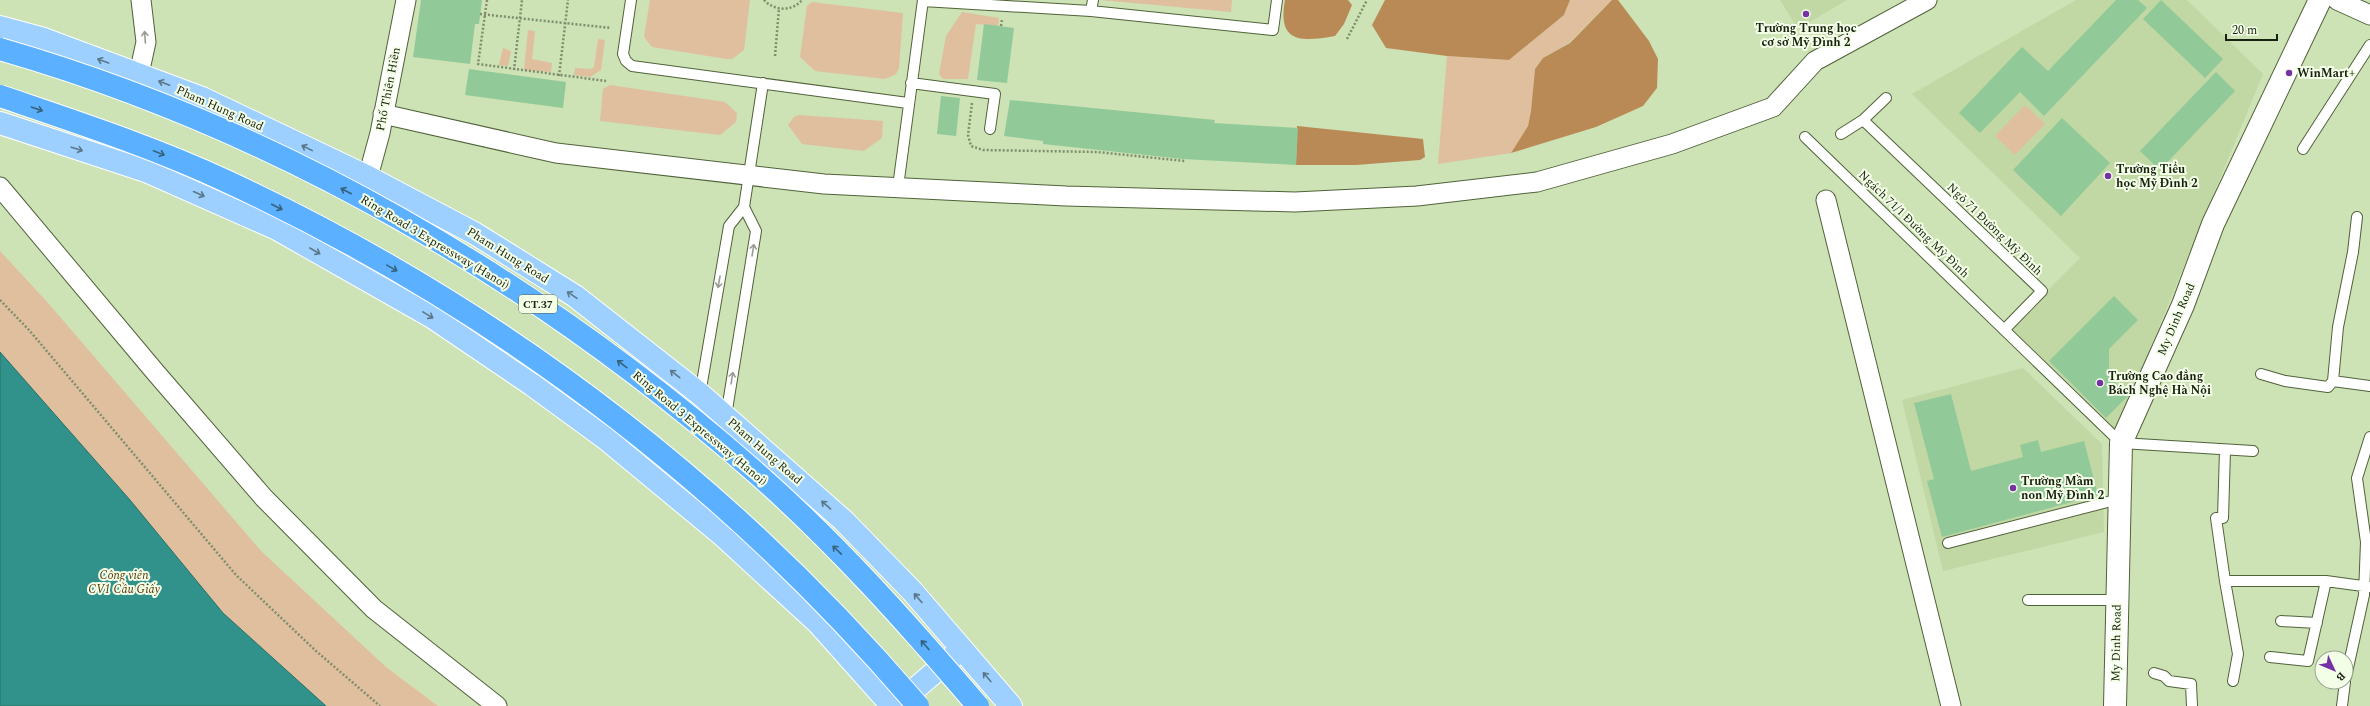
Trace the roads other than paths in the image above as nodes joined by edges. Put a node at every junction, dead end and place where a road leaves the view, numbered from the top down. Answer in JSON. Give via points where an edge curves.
{"nodes":[{"id":1,"x":141,"y":0,"type":"edge"},
{"id":2,"x":406,"y":0,"type":"edge"},
{"id":3,"x":631,"y":0,"type":"edge"},
{"id":4,"x":923,"y":0,"type":"edge"},
{"id":5,"x":1092,"y":0,"type":"edge"},
{"id":6,"x":1277,"y":0,"type":"edge"},
{"id":7,"x":1927,"y":0,"type":"edge"},
{"id":8,"x":2320,"y":0,"type":"edge"},
{"id":9,"x":2337,"y":0,"type":"edge"},
{"id":10,"x":965,"y":2,"type":"edge"},
{"id":11,"x":1091,"y":11,"type":"junction"},
{"id":12,"x":2370,"y":15,"type":"edge"},
{"id":13,"x":0,"y":27,"type":"edge"},
{"id":14,"x":2370,"y":45,"type":"edge"},
{"id":15,"x":0,"y":49,"type":"edge"},
{"id":16,"x":139,"y":74,"type":"junction"},
{"id":17,"x":763,"y":83,"type":"junction"},
{"id":18,"x":911,"y":83,"type":"junction"},
{"id":19,"x":0,"y":96,"type":"edge"},
{"id":20,"x":1886,"y":98,"type":"dead end"},
{"id":21,"x":908,"y":103,"type":"junction"},
{"id":22,"x":383,"y":114,"type":"junction"},
{"id":23,"x":1863,"y":120,"type":"junction"},
{"id":24,"x":0,"y":123,"type":"edge"},
{"id":25,"x":990,"y":129,"type":"dead end"},
{"id":26,"x":1841,"y":134,"type":"dead end"},
{"id":27,"x":1805,"y":137,"type":"dead end"},
{"id":28,"x":2303,"y":149,"type":"dead end"},
{"id":29,"x":749,"y":175,"type":"junction"},
{"id":30,"x":368,"y":177,"type":"junction"},
{"id":31,"x":0,"y":187,"type":"edge"},
{"id":32,"x":898,"y":187,"type":"junction"},
{"id":33,"x":1826,"y":200,"type":"dead end"},
{"id":34,"x":744,"y":207,"type":"junction"},
{"id":35,"x":2357,"y":216,"type":"dead end"},
{"id":36,"x":2004,"y":330,"type":"junction"},
{"id":37,"x":2261,"y":374,"type":"dead end"},
{"id":38,"x":2333,"y":381,"type":"junction"},
{"id":39,"x":2370,"y":386,"type":"edge"},
{"id":40,"x":700,"y":394,"type":"junction"},
{"id":41,"x":726,"y":417,"type":"junction"},
{"id":42,"x":2370,"y":437,"type":"edge"},
{"id":43,"x":2121,"y":443,"type":"junction"},
{"id":44,"x":2225,"y":450,"type":"junction"},
{"id":45,"x":2253,"y":451,"type":"dead end"},
{"id":46,"x":2119,"y":499,"type":"junction"},
{"id":47,"x":2367,"y":524,"type":"edge"},
{"id":48,"x":1948,"y":543,"type":"dead end"},
{"id":49,"x":2225,"y":581,"type":"junction"},
{"id":50,"x":2326,"y":581,"type":"junction"},
{"id":51,"x":2367,"y":587,"type":"edge"},
{"id":52,"x":2028,"y":600,"type":"dead end"},
{"id":53,"x":2117,"y":600,"type":"junction"},
{"id":54,"x":2282,"y":621,"type":"dead end"},
{"id":55,"x":2317,"y":623,"type":"junction"},
{"id":56,"x":962,"y":648,"type":"junction"},
{"id":57,"x":2352,"y":650,"type":"edge"},
{"id":58,"x":2270,"y":657,"type":"dead end"},
{"id":59,"x":2154,"y":673,"type":"dead end"},
{"id":60,"x":2233,"y":681,"type":"dead end"},
{"id":61,"x":2344,"y":690,"type":"edge"},
{"id":62,"x":497,"y":706,"type":"edge"},
{"id":63,"x":893,"y":706,"type":"edge"},
{"id":64,"x":918,"y":706,"type":"edge"},
{"id":65,"x":978,"y":706,"type":"edge"},
{"id":66,"x":1011,"y":706,"type":"edge"},
{"id":67,"x":1951,"y":706,"type":"edge"},
{"id":68,"x":2115,"y":706,"type":"edge"},
{"id":69,"x":2192,"y":706,"type":"edge"},
{"id":70,"x":2342,"y":706,"type":"edge"}],
"edges":[{"from":16,"to":1,"type":"street","one_way":true,"via":[[146,42]]},
{"from":2,"to":22,"type":"street","name":"Phố Thiên Hiền"},
{"from":3,"to":17,"type":"lane","via":[[623,54],[632,66]]},
{"from":4,"to":10,"type":"lane"},
{"from":4,"to":18,"type":"lane"},
{"from":5,"to":11,"type":"lane"},
{"from":6,"to":11,"type":"lane","via":[[1273,30]]},
{"from":7,"to":32,"type":"street","via":[[1815,60],[1773,107],[1672,144],[1537,182],[1417,196],[1295,202],[1066,196]]},
{"from":8,"to":43,"type":"street","name":"My Dinh Road","via":[[2213,224],[2183,305]]},
{"from":9,"to":12,"type":"street"},
{"from":10,"to":11,"type":"lane"},
{"from":16,"to":13,"type":"main road","name":"Pham Hung Road","one_way":true,"via":[[40,38]]},
{"from":14,"to":28,"type":"lane"},
{"from":65,"to":15,"type":"highway","name":"Ring Road 3 Expressway (Hanoi)","number":"CT.37","one_way":true,"bridge":true,"via":[[924,642],[845,558],[756,472],[662,394],[566,322],[468,258],[356,195],[243,138],[124,90]]},
{"from":30,"to":16,"type":"main road","name":"Pham Hung Road","one_way":true,"via":[[202,98]]},
{"from":17,"to":21,"type":"lane"},
{"from":17,"to":29,"type":"lane"},
{"from":18,"to":21,"type":"lane"},
{"from":18,"to":25,"type":"lane","via":[[995,94]]},
{"from":19,"to":64,"type":"highway","one_way":true,"bridge":true,"via":[[109,133],[225,180],[335,236],[444,297],[539,359],[633,429],[725,506],[813,590]]},
{"from":20,"to":23,"type":"lane"},
{"from":21,"to":32,"type":"lane"},
{"from":22,"to":29,"type":"street","via":[[556,153]]},
{"from":22,"to":30,"type":"street","name":"Phố Thiên Hiền"},
{"from":23,"to":26,"type":"lane"},
{"from":23,"to":36,"type":"lane","name":"Ngõ 71 Đường Mỹ Đình","via":[[2042,291]]},
{"from":24,"to":63,"type":"main road","one_way":true,"via":[[146,171],[277,229],[432,317],[605,438],[721,534],[818,623]]},
{"from":27,"to":36,"type":"lane","name":"Ngách 71/1 Đường Mỹ Đình"},
{"from":29,"to":32,"type":"street","via":[[824,184]]},
{"from":29,"to":34,"type":"lane"},
{"from":40,"to":30,"type":"main road","name":"Pham Hung Road","one_way":true,"via":[[575,296],[474,233]]},
{"from":31,"to":62,"type":"street","via":[[264,498],[374,609]]},
{"from":33,"to":67,"type":"street"},
{"from":34,"to":40,"type":"lane","one_way":true,"via":[[729,226]]},
{"from":41,"to":34,"type":"lane","one_way":true,"via":[[756,231]]},
{"from":35,"to":38,"type":"lane","via":[[2353,252],[2338,327]]},
{"from":36,"to":43,"type":"lane"},
{"from":37,"to":38,"type":"lane","via":[[2285,381],[2328,387]]},
{"from":38,"to":39,"type":"lane"},
{"from":40,"to":41,"type":"main road","name":"Pham Hung Road"},
{"from":56,"to":41,"type":"main road","name":"Pham Hung Road","one_way":true,"via":[[854,531]]},
{"from":42,"to":47,"type":"lane","via":[[2357,478]]},
{"from":43,"to":44,"type":"lane"},
{"from":43,"to":46,"type":"street","name":"My Dinh Road"},
{"from":44,"to":45,"type":"lane"},
{"from":44,"to":49,"type":"lane","via":[[2223,518],[2216,518]]},
{"from":46,"to":48,"type":"lane"},
{"from":46,"to":53,"type":"street","name":"My Dinh Road"},
{"from":47,"to":51,"type":"lane"},
{"from":49,"to":50,"type":"lane"},
{"from":49,"to":60,"type":"lane","via":[[2238,654]]},
{"from":50,"to":51,"type":"lane"},
{"from":50,"to":55,"type":"lane"},
{"from":51,"to":57,"type":"lane"},
{"from":52,"to":53,"type":"lane"},
{"from":53,"to":68,"type":"street","name":"My Dinh Road"},
{"from":54,"to":55,"type":"lane"},
{"from":55,"to":58,"type":"lane","via":[[2308,661]]},
{"from":56,"to":63,"type":"main road"},
{"from":66,"to":56,"type":"main road","name":"Pham Hung Road","one_way":true},
{"from":59,"to":69,"type":"lane","via":[[2164,676],[2169,681],[2191,684]]},
{"from":61,"to":70,"type":"lane"}]}
